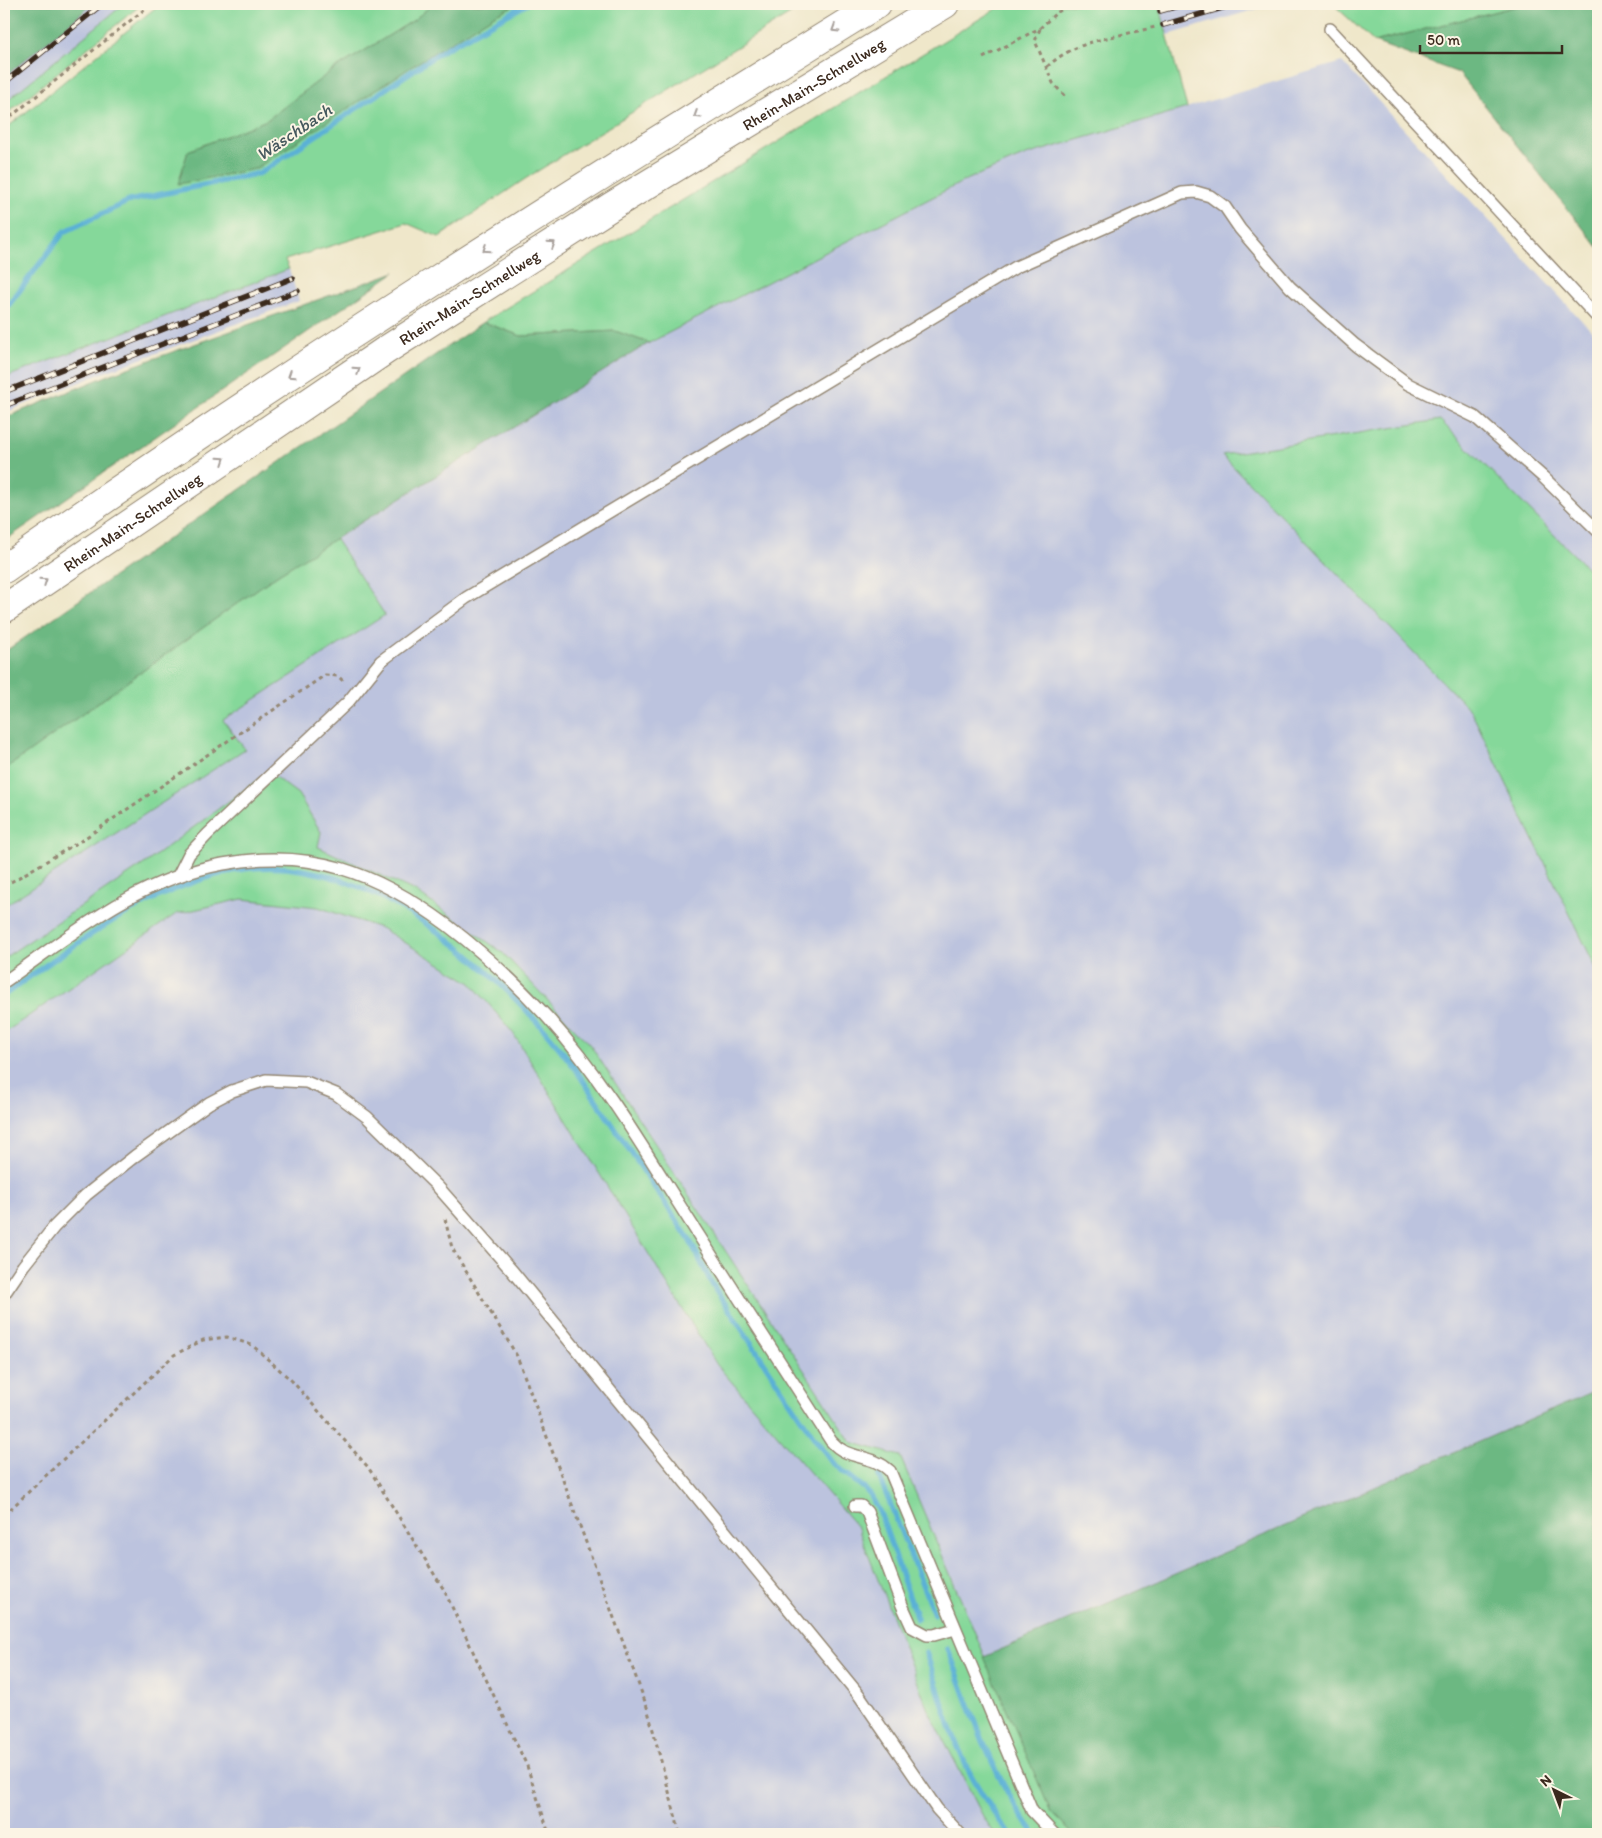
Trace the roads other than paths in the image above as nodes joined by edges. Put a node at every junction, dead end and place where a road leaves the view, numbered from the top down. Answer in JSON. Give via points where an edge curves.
{"nodes":[{"id":1,"x":877,"y":4,"type":"edge"},
{"id":2,"x":945,"y":4,"type":"edge"},
{"id":3,"x":1330,"y":29,"type":"dead end"},
{"id":4,"x":1598,"y":318,"type":"edge"},
{"id":5,"x":1598,"y":530,"type":"edge"},
{"id":6,"x":4,"y":569,"type":"edge"},
{"id":7,"x":4,"y":609,"type":"edge"},
{"id":8,"x":178,"y":876,"type":"junction"},
{"id":9,"x":4,"y":982,"type":"edge"},
{"id":10,"x":4,"y":1294,"type":"edge"},
{"id":11,"x":855,"y":1506,"type":"dead end"},
{"id":12,"x":955,"y":1628,"type":"junction"},
{"id":13,"x":960,"y":1834,"type":"edge"},
{"id":14,"x":1054,"y":1834,"type":"edge"}],
"edges":[{"from":1,"to":6,"type":"highway","name":"Rhein-Main-Schnellweg","one_way":true,"via":[[368,324]]},
{"from":7,"to":2,"type":"highway","name":"Rhein-Main-Schnellweg","one_way":true,"via":[[386,350],[612,206]]},
{"from":3,"to":4,"type":"lane"},
{"from":5,"to":8,"type":"lane","via":[[1475,416],[1408,384],[1355,345],[1290,287],[1225,207],[1210,196],[1182,193],[1016,268],[474,592],[381,661],[348,702],[208,834],[190,854]]},
{"from":8,"to":9,"type":"lane","via":[[153,885],[105,911]]},
{"from":8,"to":12,"type":"lane","via":[[224,864],[271,858],[295,858],[343,868],[388,886],[423,908],[465,939],[522,990],[576,1052],[623,1118],[831,1441],[845,1453],[874,1460],[890,1470]]},
{"from":10,"to":13,"type":"lane","via":[[54,1227],[86,1195],[209,1103],[232,1091],[266,1080],[306,1082],[336,1094],[367,1116],[438,1187],[513,1272],[860,1695],[937,1809]]},
{"from":11,"to":12,"type":"lane","via":[[861,1506],[867,1512],[912,1627],[927,1635]]},
{"from":12,"to":14,"type":"lane","via":[[1032,1810]]}]}
